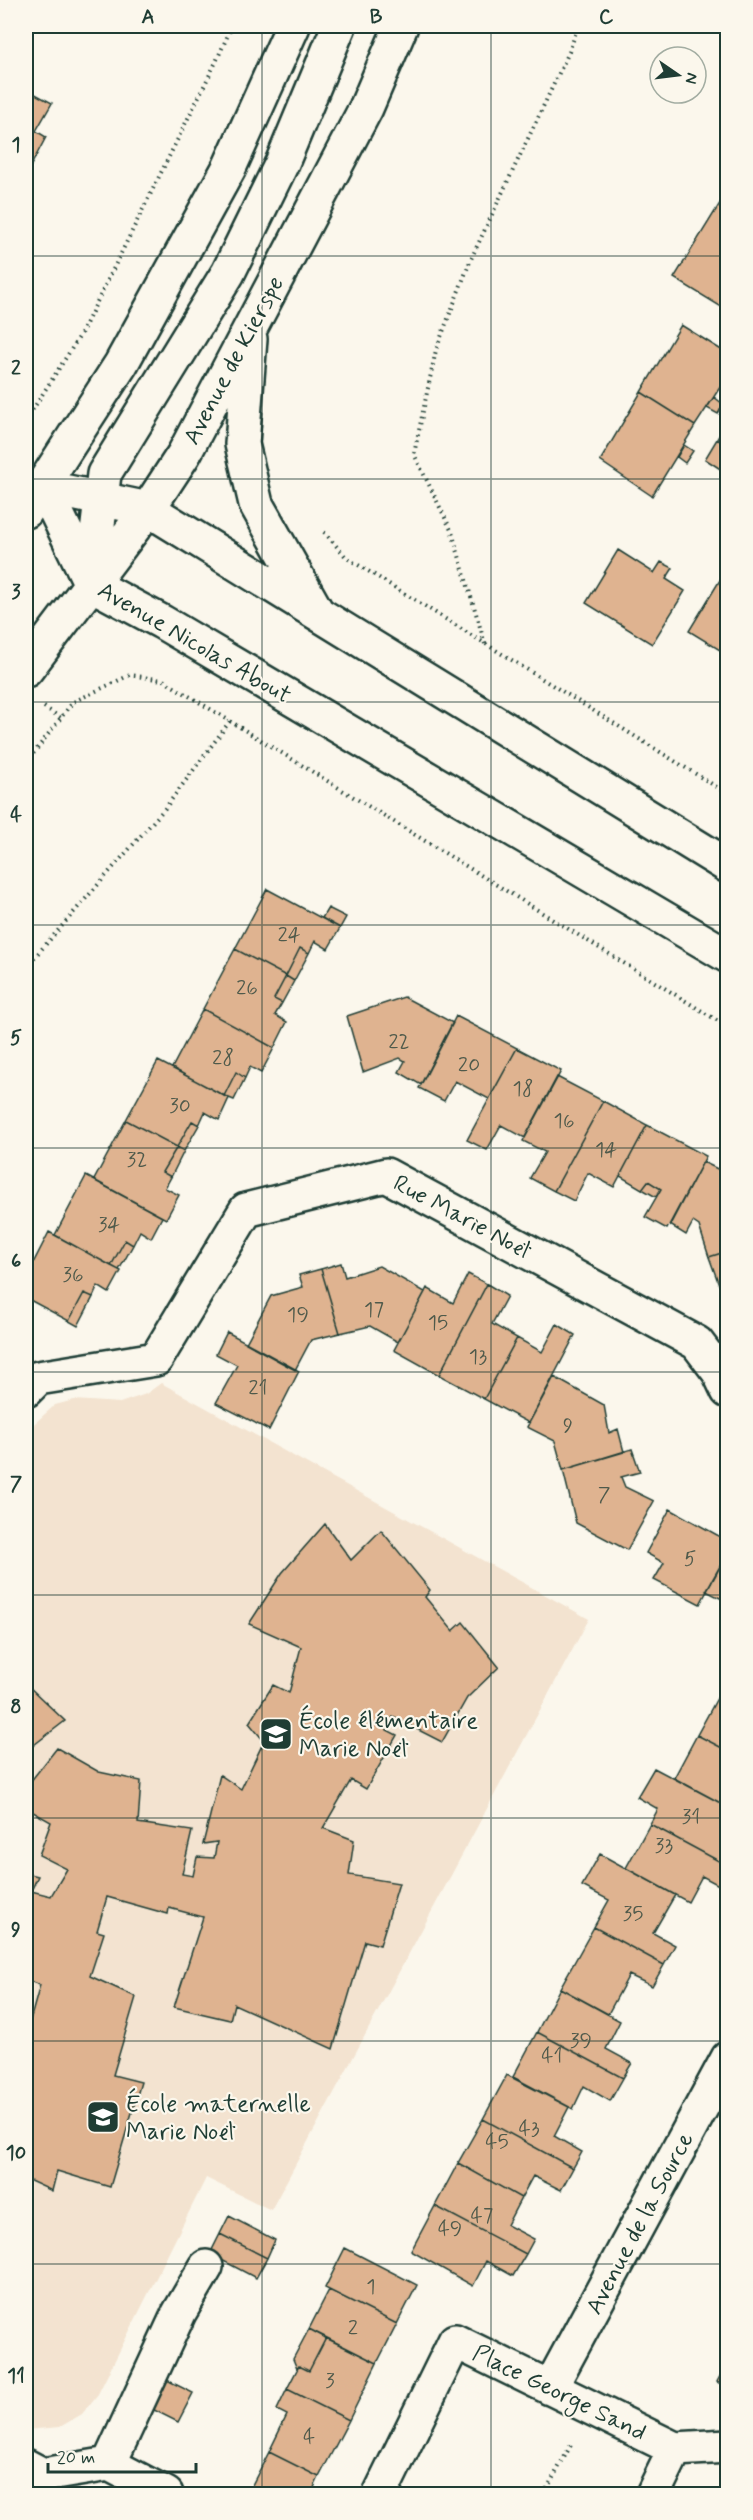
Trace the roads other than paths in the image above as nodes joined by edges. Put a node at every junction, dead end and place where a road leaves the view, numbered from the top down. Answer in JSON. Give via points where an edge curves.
{"nodes":[{"id":1,"x":293,"y":26,"type":"edge"},
{"id":2,"x":339,"y":26,"type":"edge"},
{"id":3,"x":401,"y":26,"type":"edge"},
{"id":4,"x":251,"y":326,"type":"junction"},
{"id":5,"x":35,"y":499,"type":"edge"},
{"id":6,"x":100,"y":499,"type":"junction"},
{"id":7,"x":148,"y":509,"type":"junction"},
{"id":8,"x":91,"y":584,"type":"junction"},
{"id":9,"x":318,"y":613,"type":"junction"},
{"id":10,"x":26,"y":670,"type":"edge"},
{"id":11,"x":728,"y":866,"type":"edge"},
{"id":12,"x":728,"y":956,"type":"edge"},
{"id":13,"x":26,"y":1390,"type":"edge"},
{"id":14,"x":728,"y":1391,"type":"edge"},
{"id":15,"x":728,"y":2058,"type":"edge"},
{"id":16,"x":207,"y":2267,"type":"dead end"},
{"id":17,"x":550,"y":2388,"type":"junction"},
{"id":18,"x":728,"y":2446,"type":"edge"},
{"id":19,"x":675,"y":2449,"type":"junction"},
{"id":20,"x":109,"y":2464,"type":"junction"},
{"id":21,"x":26,"y":2466,"type":"edge"},
{"id":22,"x":166,"y":2494,"type":"edge"},
{"id":23,"x":380,"y":2494,"type":"edge"},
{"id":24,"x":653,"y":2494,"type":"edge"}],
"edges":[{"from":1,"to":5,"type":"main road","via":[[229,168],[121,363]]},
{"from":2,"to":6,"type":"main road","via":[[282,163],[228,273],[104,474]]},
{"from":3,"to":4,"type":"main road","name":"Avenue de Kierspe","via":[[366,108]]},
{"from":4,"to":7,"type":"main road","name":"Avenue de Kierspe","via":[[184,454]]},
{"from":4,"to":9,"type":"main road","via":[[242,444],[256,504]]},
{"from":5,"to":6,"type":"main road"},
{"from":5,"to":8,"type":"main road","name":"Avenue Nicolas About"},
{"from":6,"to":7,"type":"main road"},
{"from":6,"to":8,"type":"main road"},
{"from":7,"to":8,"type":"main road","name":"Avenue de Kierspe"},
{"from":7,"to":9,"type":"main road"},
{"from":8,"to":10,"type":"main road","name":"Avenue de Kierspe"},
{"from":8,"to":12,"type":"main road","name":"Avenue Nicolas About"},
{"from":9,"to":11,"type":"main road"},
{"from":13,"to":14,"type":"main road","name":"Rue Marie Noël","via":[[38,1378],[156,1359],[246,1210],[386,1174],[697,1343]]},
{"from":15,"to":17,"type":"main road","name":"Avenue de la Source"},
{"from":16,"to":20,"type":"main road","via":[[179,2313]]},
{"from":17,"to":19,"type":"main road","name":"Place George Sand"},
{"from":17,"to":23,"type":"main road","name":"Place George Sand","via":[[454,2341]]},
{"from":18,"to":19,"type":"main road"},
{"from":19,"to":24,"type":"main road","name":"Place George Sand"},
{"from":20,"to":21,"type":"main road","via":[[43,2475]]},
{"from":20,"to":22,"type":"main road"}]}
